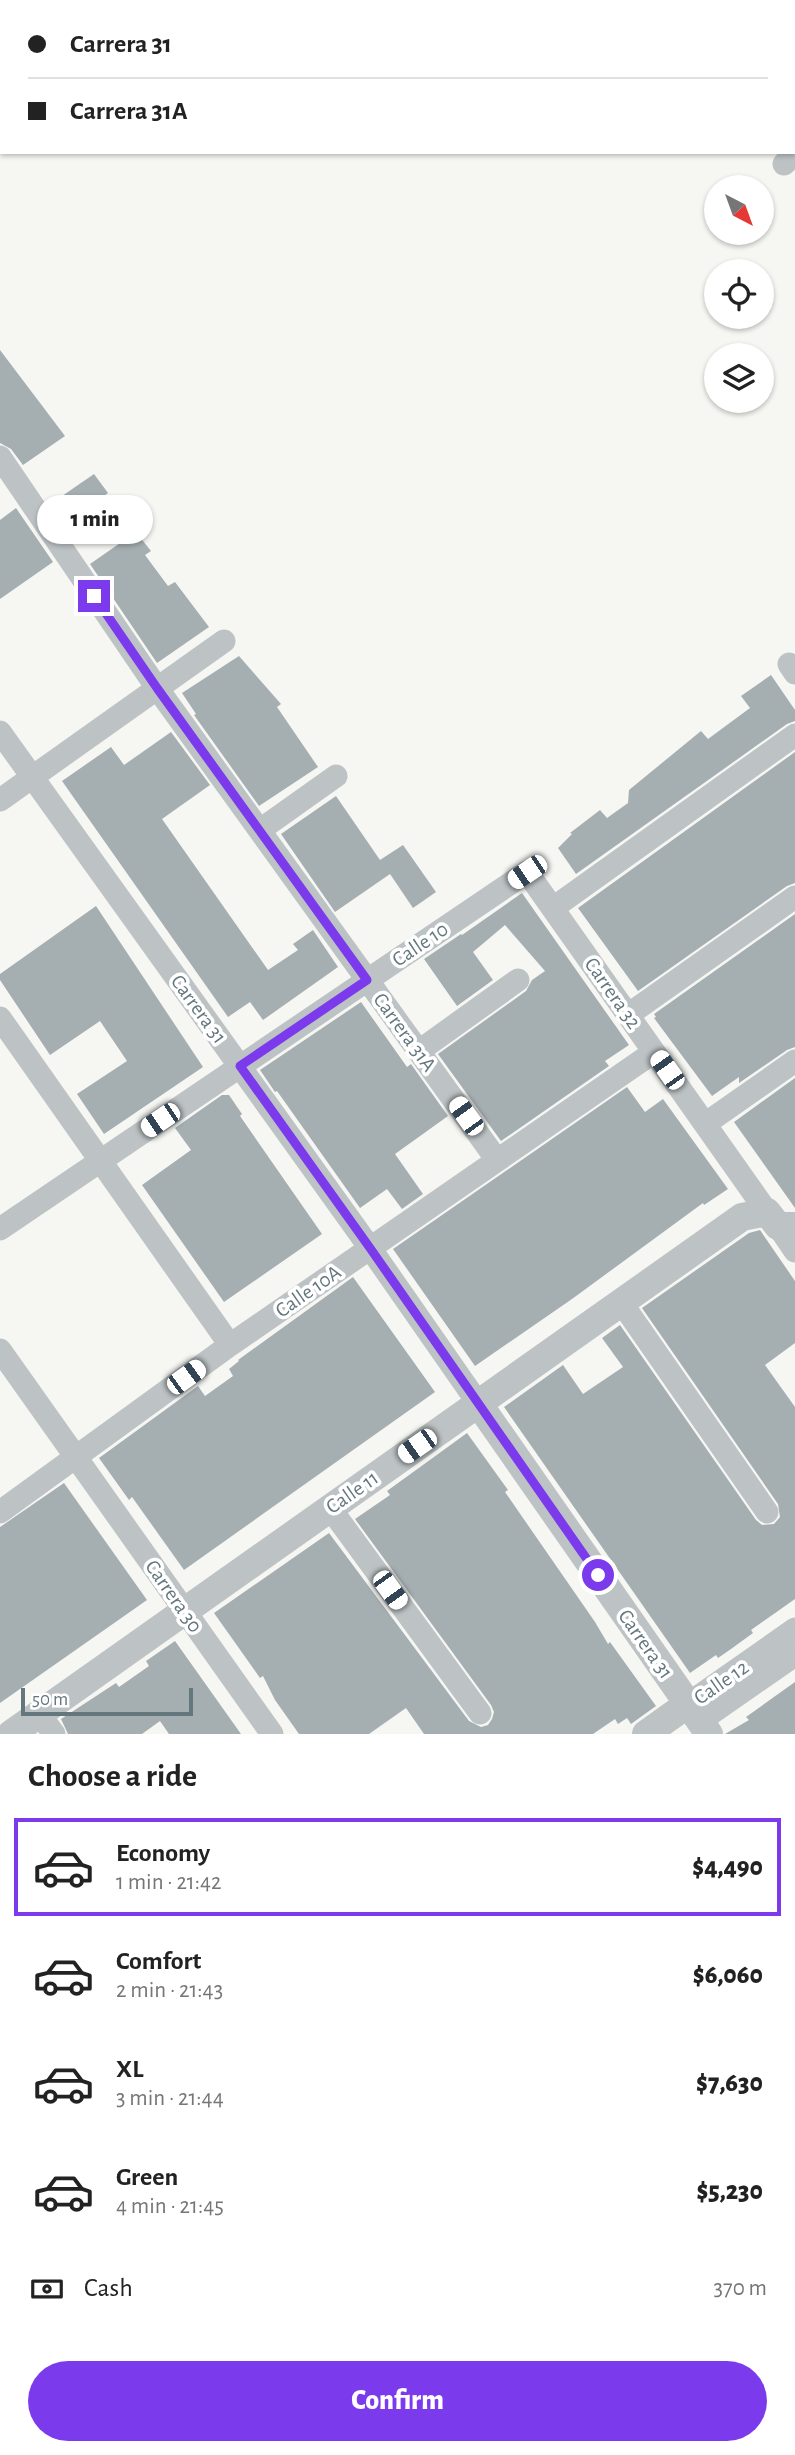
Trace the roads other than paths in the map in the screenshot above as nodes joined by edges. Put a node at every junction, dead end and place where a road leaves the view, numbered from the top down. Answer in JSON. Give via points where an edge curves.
{"nodes":[{"id":1,"x":0,"y":457,"type":"edge"},
{"id":2,"x":224,"y":641,"type":"dead end"},
{"id":3,"x":157,"y":688,"type":"junction"},
{"id":4,"x":0,"y":732,"type":"edge"},
{"id":5,"x":795,"y":736,"type":"edge"},
{"id":6,"x":337,"y":776,"type":"dead end"},
{"id":7,"x":32,"y":777,"type":"junction"},
{"id":8,"x":0,"y":800,"type":"edge"},
{"id":9,"x":260,"y":830,"type":"junction"},
{"id":10,"x":527,"y":872,"type":"joint"},
{"id":11,"x":795,"y":897,"type":"edge"},
{"id":12,"x":553,"y":908,"type":"junction"},
{"id":13,"x":367,"y":980,"type":"junction"},
{"id":14,"x":518,"y":980,"type":"dead end"},
{"id":15,"x":628,"y":1015,"type":"junction"},
{"id":16,"x":0,"y":1018,"type":"edge"},
{"id":17,"x":419,"y":1051,"type":"junction"},
{"id":18,"x":654,"y":1052,"type":"junction"},
{"id":19,"x":795,"y":1061,"type":"edge"},
{"id":20,"x":240,"y":1066,"type":"junction"},
{"id":21,"x":705,"y":1124,"type":"junction"},
{"id":22,"x":498,"y":1160,"type":"junction"},
{"id":23,"x":100,"y":1161,"type":"junction"},
{"id":24,"x":780,"y":1221,"type":"edge"},
{"id":25,"x":0,"y":1229,"type":"edge"},
{"id":26,"x":370,"y":1248,"type":"junction"},
{"id":27,"x":795,"y":1251,"type":"edge"},
{"id":28,"x":621,"y":1302,"type":"junction"},
{"id":29,"x":230,"y":1345,"type":"junction"},
{"id":30,"x":0,"y":1350,"type":"edge"},
{"id":31,"x":478,"y":1403,"type":"junction"},
{"id":32,"x":76,"y":1458,"type":"junction"},
{"id":33,"x":330,"y":1508,"type":"junction"},
{"id":34,"x":0,"y":1512,"type":"edge"},
{"id":35,"x":767,"y":1512,"type":"dead end"},
{"id":36,"x":184,"y":1611,"type":"junction"},
{"id":37,"x":795,"y":1629,"type":"edge"},
{"id":38,"x":795,"y":1655,"type":"edge"},
{"id":39,"x":480,"y":1713,"type":"dead end"},
{"id":40,"x":695,"y":1723,"type":"edge"},
{"id":41,"x":46,"y":1724,"type":"edge"},
{"id":42,"x":10,"y":1734,"type":"edge"},
{"id":43,"x":272,"y":1734,"type":"edge"},
{"id":44,"x":646,"y":1734,"type":"edge"}],
"edges":[{"from":1,"to":3,"type":"street","name":"Carrera 31A"},
{"from":2,"to":3,"type":"street"},
{"from":3,"to":7,"type":"street"},
{"from":3,"to":9,"type":"street","name":"Carrera 31A"},
{"from":4,"to":7,"type":"street","name":"Carrera 31"},
{"from":5,"to":12,"type":"street"},
{"from":6,"to":9,"type":"street"},
{"from":7,"to":8,"type":"street"},
{"from":7,"to":20,"type":"street","name":"Carrera 31"},
{"from":9,"to":13,"type":"street","name":"Carrera 31A"},
{"from":10,"to":12,"type":"street","name":"Carrera 32"},
{"from":10,"to":13,"type":"street","name":"Calle 10"},
{"from":11,"to":15,"type":"street"},
{"from":12,"to":15,"type":"street","name":"Carrera 32"},
{"from":13,"to":17,"type":"street","name":"Carrera 31A"},
{"from":13,"to":20,"type":"street","name":"Calle 10"},
{"from":14,"to":17,"type":"street"},
{"from":15,"to":18,"type":"street","name":"Carrera 32"},
{"from":16,"to":23,"type":"street"},
{"from":17,"to":22,"type":"street","name":"Carrera 31A"},
{"from":18,"to":21,"type":"street","name":"Carrera 32"},
{"from":18,"to":22,"type":"street","name":"Calle 10A"},
{"from":19,"to":21,"type":"street"},
{"from":20,"to":23,"type":"street","name":"Calle 10"},
{"from":20,"to":26,"type":"street","name":"Carrera 31"},
{"from":21,"to":24,"type":"street","name":"Carrera 32"},
{"from":22,"to":26,"type":"street","name":"Calle 10A"},
{"from":23,"to":25,"type":"street","name":"Calle 10"},
{"from":23,"to":29,"type":"street"},
{"from":24,"to":27,"type":"street","name":"Carrera 32"},
{"from":24,"to":28,"type":"street","name":"Calle 11","via":[[742,1217]]},
{"from":26,"to":29,"type":"street","name":"Calle 10A"},
{"from":26,"to":31,"type":"street","name":"Carrera 31"},
{"from":28,"to":31,"type":"street","name":"Calle 11"},
{"from":28,"to":35,"type":"street"},
{"from":29,"to":32,"type":"street","name":"Calle 10A"},
{"from":30,"to":32,"type":"street","name":"Carrera 30"},
{"from":31,"to":33,"type":"street","name":"Calle 11"},
{"from":31,"to":40,"type":"street","name":"Carrera 31"},
{"from":32,"to":34,"type":"street","name":"Calle 10A"},
{"from":32,"to":36,"type":"street","name":"Carrera 30"},
{"from":33,"to":36,"type":"street","name":"Calle 11"},
{"from":33,"to":39,"type":"street"},
{"from":36,"to":41,"type":"street","name":"Calle 11"},
{"from":36,"to":43,"type":"street","name":"Carrera 30"},
{"from":37,"to":40,"type":"street","name":"Calle 12"},
{"from":38,"to":40,"type":"street","name":"Calle 12"},
{"from":40,"to":44,"type":"street","name":"Calle 12"},
{"from":41,"to":42,"type":"street","name":"Calle 11"}]}
